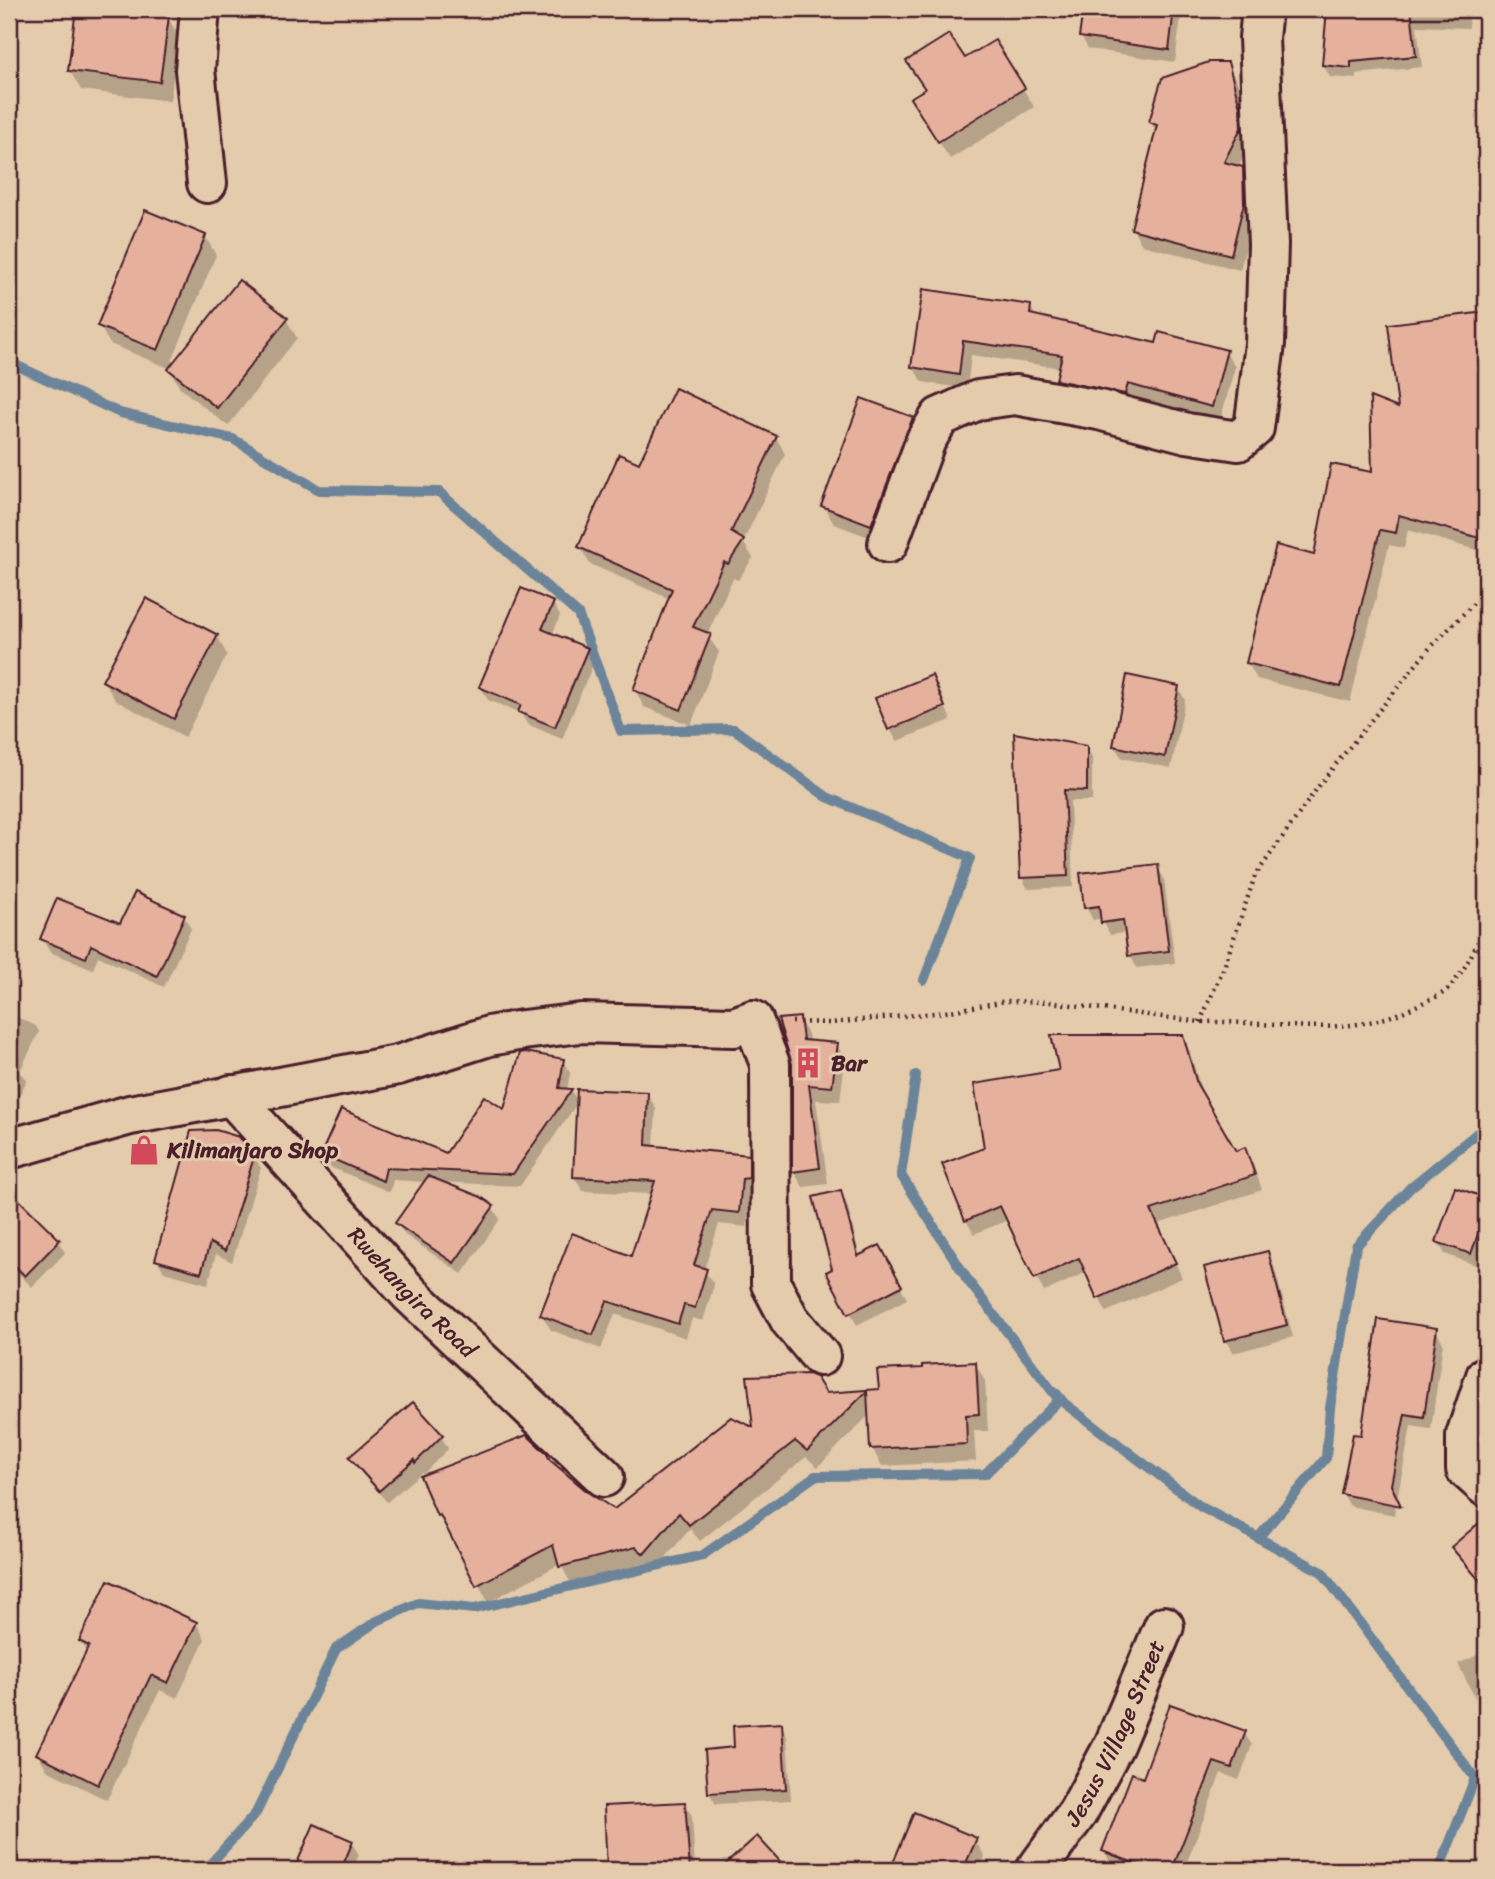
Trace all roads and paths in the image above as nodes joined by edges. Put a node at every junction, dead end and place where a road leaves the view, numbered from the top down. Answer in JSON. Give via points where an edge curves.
{"nodes":[{"id":1,"x":200,"y":9,"type":"edge"},
{"id":2,"x":1262,"y":9,"type":"edge"},
{"id":3,"x":208,"y":183,"type":"dead end"},
{"id":4,"x":888,"y":543,"type":"dead end"},
{"id":5,"x":1486,"y":591,"type":"edge"},
{"id":6,"x":1486,"y":923,"type":"edge"},
{"id":7,"x":753,"y":1020,"type":"junction"},
{"id":8,"x":1200,"y":1022,"type":"junction"},
{"id":9,"x":231,"y":1095,"type":"junction"},
{"id":10,"x":9,"y":1149,"type":"edge"},
{"id":11,"x":820,"y":1356,"type":"dead end"},
{"id":12,"x":1486,"y":1376,"type":"edge"},
{"id":13,"x":604,"y":1477,"type":"dead end"},
{"id":14,"x":1486,"y":1487,"type":"edge"},
{"id":15,"x":1164,"y":1626,"type":"dead end"},
{"id":16,"x":1036,"y":1870,"type":"edge"}],
"edges":[{"from":1,"to":3,"type":"street","via":[[195,70]]},
{"from":2,"to":4,"type":"street","via":[[1259,38],[1268,244],[1265,344],[1254,428],[1238,441],[1015,395],[978,400],[940,417],[926,440]]},
{"from":5,"to":8,"type":"path","via":[[1428,650],[1323,780],[1255,876]]},
{"from":6,"to":8,"type":"path","via":[[1474,953],[1448,990],[1375,1021],[1327,1029]]},
{"from":7,"to":8,"type":"path","via":[[831,1023],[1006,1001],[1050,1002]]},
{"from":7,"to":9,"type":"street","via":[[734,1027],[580,1023],[523,1030],[398,1065]]},
{"from":7,"to":11,"type":"street","via":[[770,1064],[771,1284],[790,1320]]},
{"from":9,"to":10,"type":"street","via":[[130,1115]]},
{"from":9,"to":13,"type":"street","name":"Rwehangira Road","via":[[410,1294]]},
{"from":12,"to":14,"type":"street","via":[[1466,1435],[1466,1469]]},
{"from":15,"to":16,"type":"street","name":"Jesus Village Street","via":[[1114,1745],[1078,1812]]}]}
